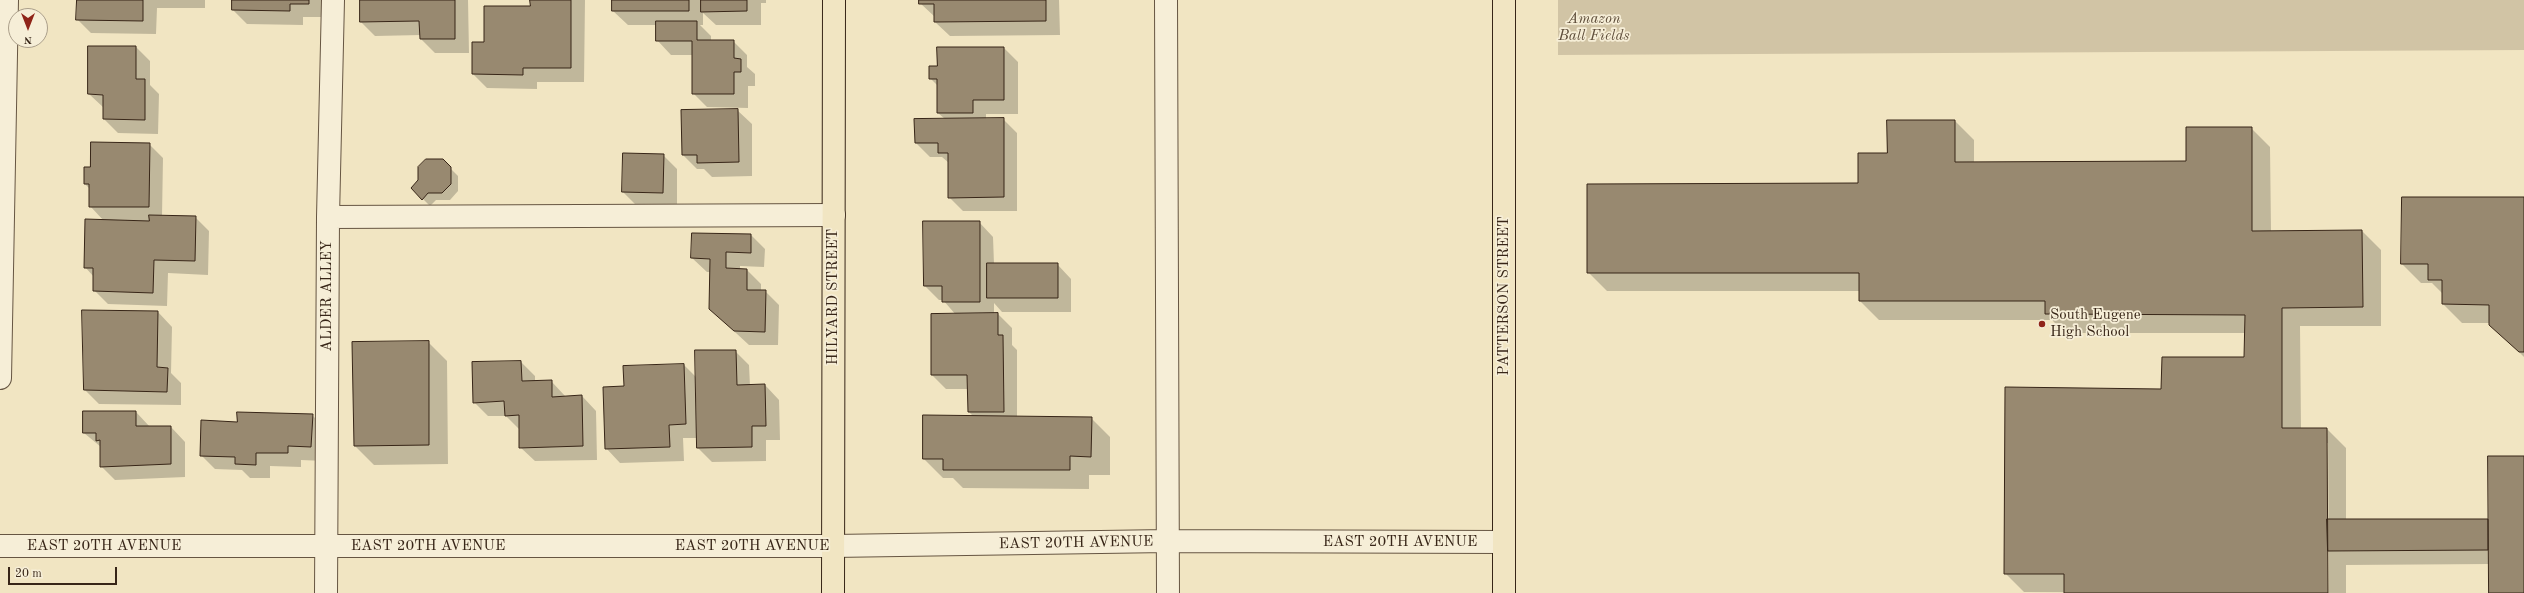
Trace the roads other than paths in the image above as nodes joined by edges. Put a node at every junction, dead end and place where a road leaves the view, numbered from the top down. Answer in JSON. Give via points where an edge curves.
{"nodes":[{"id":1,"x":7,"y":0,"type":"edge"},
{"id":2,"x":333,"y":0,"type":"edge"},
{"id":3,"x":834,"y":0,"type":"edge"},
{"id":4,"x":1166,"y":0,"type":"edge"},
{"id":5,"x":1504,"y":0,"type":"edge"},
{"id":6,"x":2,"y":215,"type":"edge"},
{"id":7,"x":834,"y":215,"type":"junction"},
{"id":8,"x":328,"y":217,"type":"junction"},
{"id":9,"x":0,"y":378,"type":"edge"},
{"id":10,"x":1167,"y":541,"type":"junction"},
{"id":11,"x":1504,"y":542,"type":"junction"},
{"id":12,"x":0,"y":546,"type":"edge"},
{"id":13,"x":326,"y":546,"type":"junction"},
{"id":14,"x":833,"y":546,"type":"junction"},
{"id":15,"x":326,"y":593,"type":"edge"},
{"id":16,"x":833,"y":593,"type":"edge"},
{"id":17,"x":1168,"y":593,"type":"edge"},
{"id":18,"x":1504,"y":593,"type":"edge"}],
"edges":[{"from":1,"to":6,"type":"street"},
{"from":2,"to":8,"type":"street","name":"ALDER ALLEY"},
{"from":3,"to":7,"type":"main road","name":"HILYARD STREET"},
{"from":4,"to":10,"type":"street"},
{"from":5,"to":11,"type":"main road","name":"PATTERSON STREET"},
{"from":6,"to":9,"type":"street"},
{"from":7,"to":8,"type":"street"},
{"from":7,"to":14,"type":"main road","name":"HILYARD STREET"},
{"from":8,"to":13,"type":"street","name":"ALDER ALLEY"},
{"from":10,"to":11,"type":"street","name":"EAST 20TH AVENUE"},
{"from":10,"to":14,"type":"street","name":"EAST 20TH AVENUE"},
{"from":10,"to":17,"type":"street"},
{"from":11,"to":18,"type":"main road","name":"PATTERSON STREET"},
{"from":12,"to":13,"type":"street","name":"EAST 20TH AVENUE"},
{"from":13,"to":14,"type":"street","name":"EAST 20TH AVENUE"},
{"from":13,"to":15,"type":"street","name":"ALDER ALLEY"},
{"from":14,"to":16,"type":"main road","name":"HILYARD STREET"}]}
